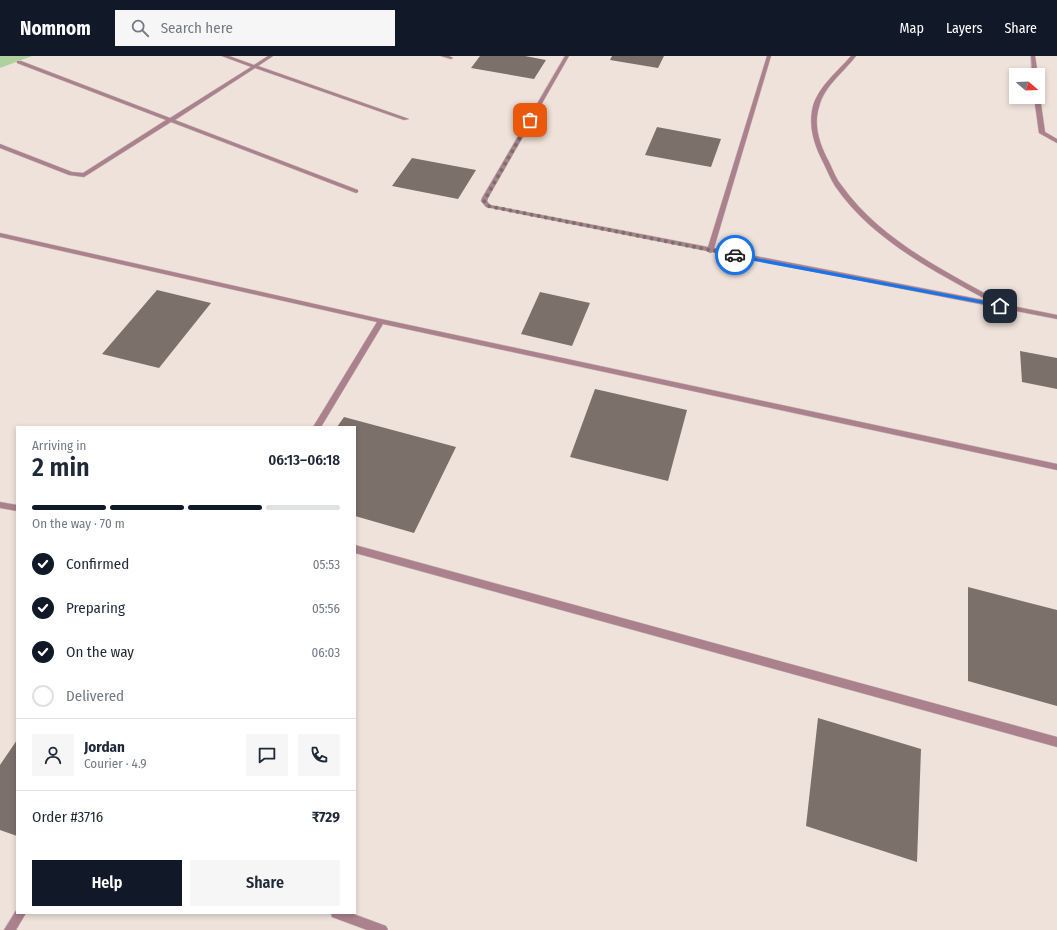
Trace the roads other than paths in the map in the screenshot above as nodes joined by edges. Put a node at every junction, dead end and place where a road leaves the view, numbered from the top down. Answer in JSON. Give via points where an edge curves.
{"nodes":[{"id":1,"x":224,"y":56,"type":"edge"},
{"id":2,"x":271,"y":56,"type":"edge"},
{"id":3,"x":443,"y":56,"type":"edge"},
{"id":4,"x":567,"y":56,"type":"edge"},
{"id":5,"x":770,"y":56,"type":"edge"},
{"id":6,"x":854,"y":56,"type":"edge"},
{"id":7,"x":1034,"y":56,"type":"edge"},
{"id":8,"x":451,"y":58,"type":"dead end"},
{"id":9,"x":20,"y":62,"type":"dead end"},
{"id":10,"x":255,"y":66,"type":"junction"},
{"id":11,"x":1035,"y":68,"type":"edge"},
{"id":12,"x":1038,"y":104,"type":"edge"},
{"id":13,"x":406,"y":119,"type":"dead end"},
{"id":14,"x":170,"y":121,"type":"junction"},
{"id":15,"x":1057,"y":141,"type":"edge"},
{"id":16,"x":0,"y":146,"type":"edge"},
{"id":17,"x":356,"y":191,"type":"dead end"},
{"id":18,"x":0,"y":235,"type":"edge"},
{"id":19,"x":710,"y":250,"type":"junction"},
{"id":20,"x":1000,"y":306,"type":"junction"},
{"id":21,"x":1057,"y":317,"type":"edge"},
{"id":22,"x":381,"y":321,"type":"junction"},
{"id":23,"x":318,"y":426,"type":"edge"},
{"id":24,"x":1057,"y":467,"type":"edge"},
{"id":25,"x":0,"y":505,"type":"edge"},
{"id":26,"x":16,"y":508,"type":"edge"},
{"id":27,"x":356,"y":550,"type":"edge"},
{"id":28,"x":1057,"y":742,"type":"edge"},
{"id":29,"x":20,"y":914,"type":"edge"},
{"id":30,"x":339,"y":914,"type":"edge"},
{"id":31,"x":10,"y":930,"type":"edge"},
{"id":32,"x":382,"y":930,"type":"edge"}],
"edges":[{"from":1,"to":10,"type":"street"},
{"from":2,"to":10,"type":"street"},
{"from":3,"to":8,"type":"street"},
{"from":4,"to":19,"type":"street","via":[[485,198],[485,203],[493,208]]},
{"from":5,"to":19,"type":"street"},
{"from":6,"to":20,"type":"street","via":[[819,98],[813,123],[820,149],[839,187],[859,211],[882,232],[925,262]]},
{"from":7,"to":11,"type":"street"},
{"from":9,"to":14,"type":"street"},
{"from":10,"to":13,"type":"street"},
{"from":10,"to":14,"type":"street"},
{"from":12,"to":15,"type":"street","via":[[1042,133]]},
{"from":14,"to":16,"type":"street","via":[[84,175],[71,174]]},
{"from":14,"to":17,"type":"street"},
{"from":18,"to":22,"type":"street"},
{"from":19,"to":20,"type":"street"},
{"from":20,"to":21,"type":"street"},
{"from":22,"to":23,"type":"street"},
{"from":22,"to":24,"type":"street"},
{"from":25,"to":26,"type":"street"},
{"from":27,"to":28,"type":"street"},
{"from":29,"to":31,"type":"street"},
{"from":30,"to":32,"type":"street"}]}
